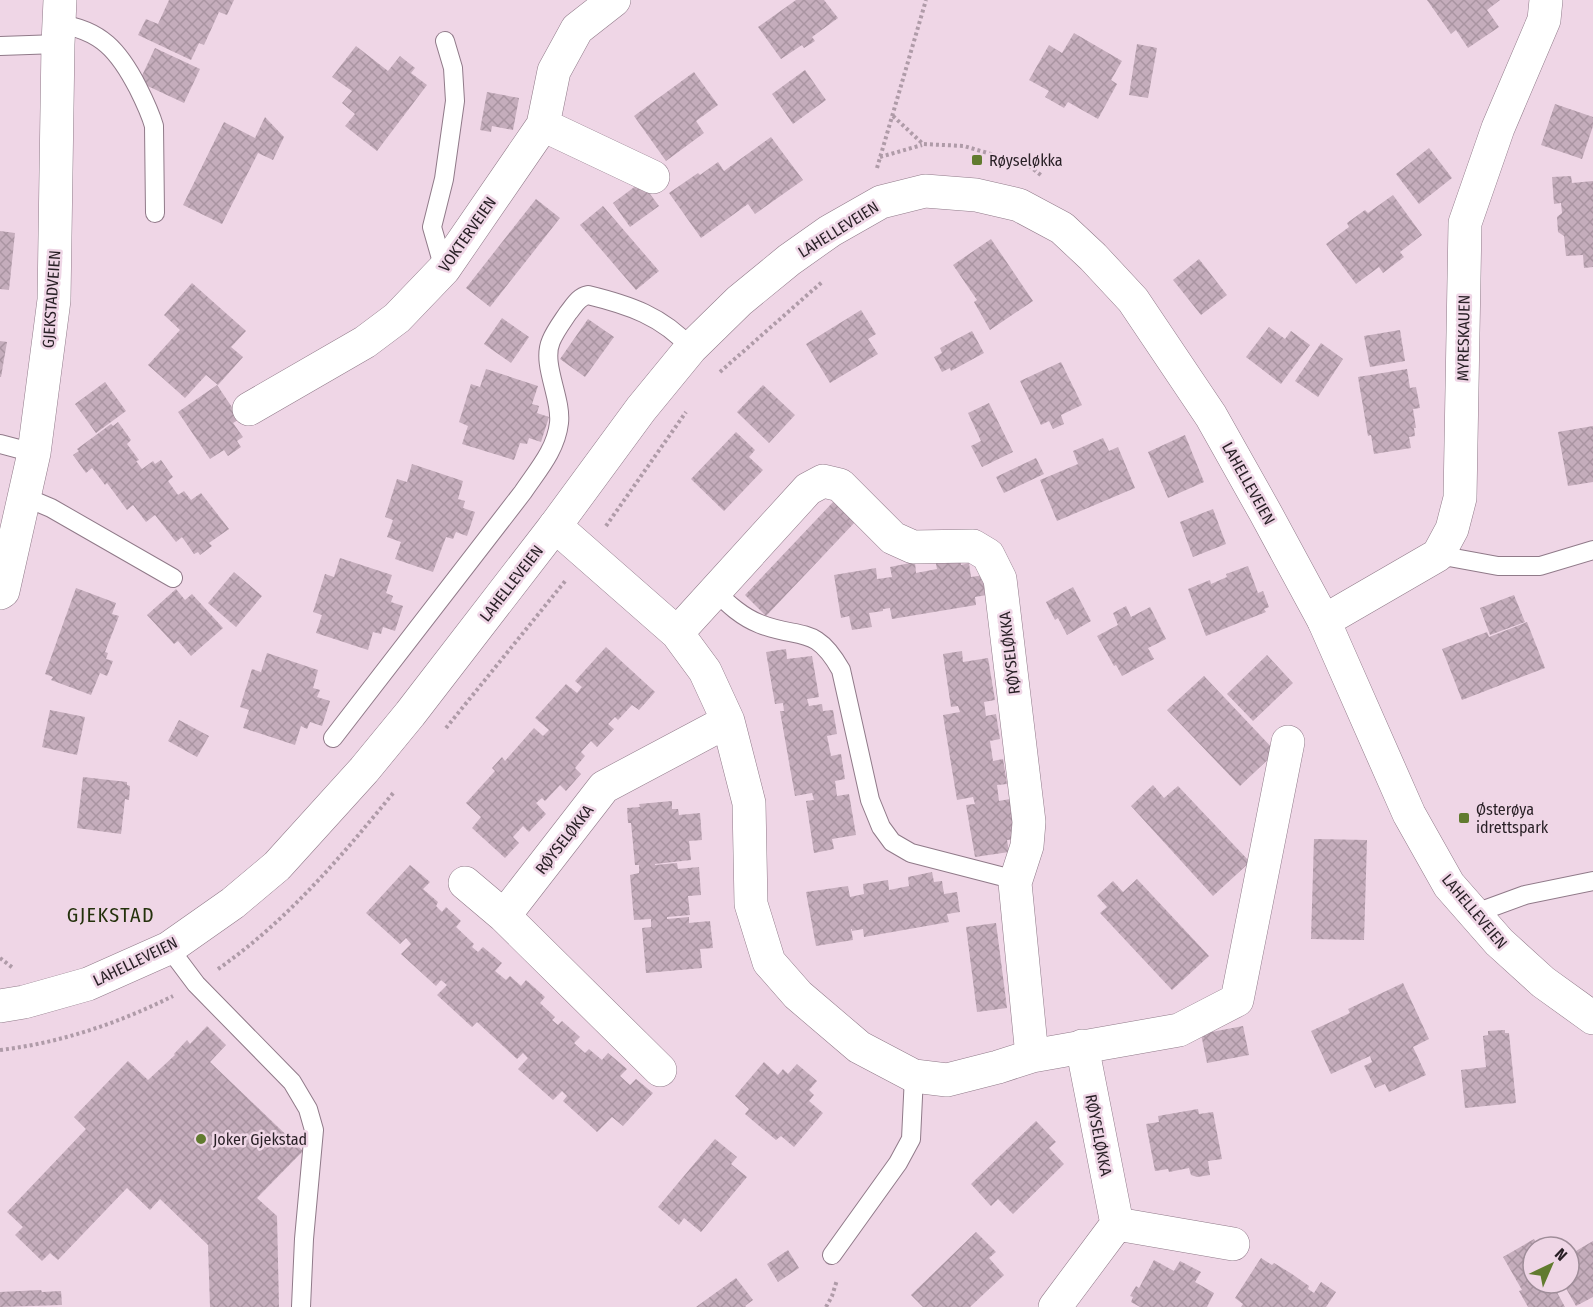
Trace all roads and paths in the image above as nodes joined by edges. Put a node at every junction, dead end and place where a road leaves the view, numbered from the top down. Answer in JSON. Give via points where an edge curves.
{"nodes":[{"id":1,"x":614,"y":0,"type":"edge"},
{"id":2,"x":926,"y":0,"type":"edge"},
{"id":3,"x":1546,"y":0,"type":"edge"},
{"id":4,"x":59,"y":23,"type":"edge"},
{"id":5,"x":445,"y":40,"type":"dead end"},
{"id":6,"x":0,"y":46,"type":"edge"},
{"id":7,"x":543,"y":124,"type":"junction"},
{"id":8,"x":923,"y":144,"type":"dead end"},
{"id":9,"x":880,"y":157,"type":"junction"},
{"id":10,"x":876,"y":175,"type":"dead end"},
{"id":11,"x":653,"y":177,"type":"dead end"},
{"id":12,"x":155,"y":213,"type":"dead end"},
{"id":13,"x":444,"y":269,"type":"junction"},
{"id":14,"x":828,"y":277,"type":"dead end"},
{"id":15,"x":691,"y":348,"type":"junction"},
{"id":16,"x":716,"y":375,"type":"dead end"},
{"id":17,"x":693,"y":403,"type":"dead end"},
{"id":18,"x":249,"y":409,"type":"dead end"},
{"id":19,"x":0,"y":444,"type":"edge"},
{"id":20,"x":34,"y":453,"type":"junction"},
{"id":21,"x":25,"y":497,"type":"junction"},
{"id":22,"x":555,"y":526,"type":"junction"},
{"id":23,"x":604,"y":529,"type":"dead end"},
{"id":24,"x":1593,"y":550,"type":"edge"},
{"id":25,"x":1438,"y":555,"type":"junction"},
{"id":26,"x":172,"y":578,"type":"dead end"},
{"id":27,"x":715,"y":591,"type":"junction"},
{"id":28,"x":0,"y":593,"type":"edge"},
{"id":29,"x":1324,"y":621,"type":"junction"},
{"id":30,"x":676,"y":633,"type":"junction"},
{"id":31,"x":728,"y":721,"type":"junction"},
{"id":32,"x":333,"y":738,"type":"dead end"},
{"id":33,"x":1288,"y":742,"type":"dead end"},
{"id":34,"x":1593,"y":881,"type":"edge"},
{"id":35,"x":465,"y":883,"type":"dead end"},
{"id":36,"x":1015,"y":883,"type":"junction"},
{"id":37,"x":1473,"y":914,"type":"junction"},
{"id":38,"x":504,"y":916,"type":"junction"},
{"id":39,"x":169,"y":948,"type":"junction"},
{"id":40,"x":0,"y":1006,"type":"edge"},
{"id":41,"x":1593,"y":1018,"type":"edge"},
{"id":42,"x":1082,"y":1046,"type":"junction"},
{"id":43,"x":1032,"y":1056,"type":"junction"},
{"id":44,"x":660,"y":1070,"type":"dead end"},
{"id":45,"x":914,"y":1076,"type":"junction"},
{"id":46,"x":1117,"y":1224,"type":"junction"},
{"id":47,"x":1233,"y":1244,"type":"dead end"},
{"id":48,"x":832,"y":1255,"type":"dead end"},
{"id":49,"x":301,"y":1307,"type":"edge"},
{"id":50,"x":1055,"y":1307,"type":"edge"}],
"edges":[{"from":1,"to":7,"type":"street","name":"VOKTERVEIEN","via":[[577,29],[554,71]]},
{"from":2,"to":9,"type":"path"},
{"from":3,"to":25,"type":"street","name":"MYRESKAUEN","via":[[1544,20],[1498,128],[1465,223],[1460,498],[1452,529]]},
{"from":4,"to":6,"type":"lane"},
{"from":4,"to":12,"type":"lane","via":[[93,34],[106,43],[132,76],[154,126]]},
{"from":4,"to":20,"type":"street","name":"GJEKSTADVEIEN","via":[[54,300]]},
{"from":5,"to":13,"type":"lane","via":[[456,101],[432,227]]},
{"from":7,"to":11,"type":"street"},
{"from":7,"to":13,"type":"street","name":"VOKTERVEIEN"},
{"from":8,"to":9,"type":"path"},
{"from":9,"to":10,"type":"path"},
{"from":13,"to":18,"type":"street","name":"VOKTERVEIEN","via":[[397,318],[365,342]]},
{"from":14,"to":16,"type":"path"},
{"from":15,"to":22,"type":"street","name":"LAHELLEVEIEN"},
{"from":15,"to":29,"type":"street","name":"LAHELLEVEIEN","via":[[739,300],[789,260],[881,202],[925,191],[976,195],[1019,205],[1062,228],[1133,300],[1212,416]]},
{"from":15,"to":32,"type":"lane","via":[[658,320],[621,303],[588,295],[577,301],[549,348],[559,422],[550,453]]},
{"from":17,"to":23,"type":"path"},
{"from":19,"to":20,"type":"lane"},
{"from":20,"to":21,"type":"street","name":"GJEKSTADVEIEN"},
{"from":21,"to":26,"type":"lane"},
{"from":21,"to":28,"type":"street","name":"GJEKSTADVEIEN"},
{"from":22,"to":30,"type":"street"},
{"from":22,"to":39,"type":"street","name":"LAHELLEVEIEN","via":[[410,714],[285,857],[233,903]]},
{"from":24,"to":25,"type":"lane","via":[[1540,566],[1498,566]]},
{"from":25,"to":29,"type":"street"},
{"from":27,"to":30,"type":"street","name":"RØYSELØKKA"},
{"from":27,"to":36,"type":"lane","via":[[752,621],[808,635],[831,653],[841,670],[870,800],[892,842],[911,853]]},
{"from":27,"to":36,"type":"street","name":"RØYSELØKKA","via":[[808,489],[824,481],[840,485],[893,538],[913,547],[973,546],[988,555],[1000,579],[1029,822],[1027,846]]},
{"from":29,"to":37,"type":"street","name":"LAHELLEVEIEN","via":[[1409,814],[1449,885]]},
{"from":30,"to":31,"type":"street","via":[[705,671]]},
{"from":31,"to":38,"type":"street","name":"RØYSELØKKA","via":[[604,787]]},
{"from":31,"to":45,"type":"street","via":[[749,804],[752,904],[769,962],[798,995],[859,1047]]},
{"from":33,"to":42,"type":"street","via":[[1237,1000],[1179,1030]]},
{"from":34,"to":37,"type":"lane","via":[[1525,895]]},
{"from":35,"to":38,"type":"street"},
{"from":36,"to":43,"type":"street","name":"RØYSELØKKA"},
{"from":37,"to":41,"type":"street","name":"LAHELLEVEIEN","via":[[1544,982]]},
{"from":38,"to":44,"type":"street"},
{"from":39,"to":40,"type":"street","name":"LAHELLEVEIEN","via":[[88,984]]},
{"from":39,"to":49,"type":"lane","via":[[196,984],[292,1082],[308,1109],[314,1130]]},
{"from":42,"to":43,"type":"street"},
{"from":42,"to":46,"type":"street","name":"RØYSELØKKA"},
{"from":43,"to":45,"type":"street","via":[[947,1080]]},
{"from":45,"to":48,"type":"lane","via":[[911,1138],[898,1163]]},
{"from":46,"to":47,"type":"street"},
{"from":46,"to":50,"type":"street"}]}
